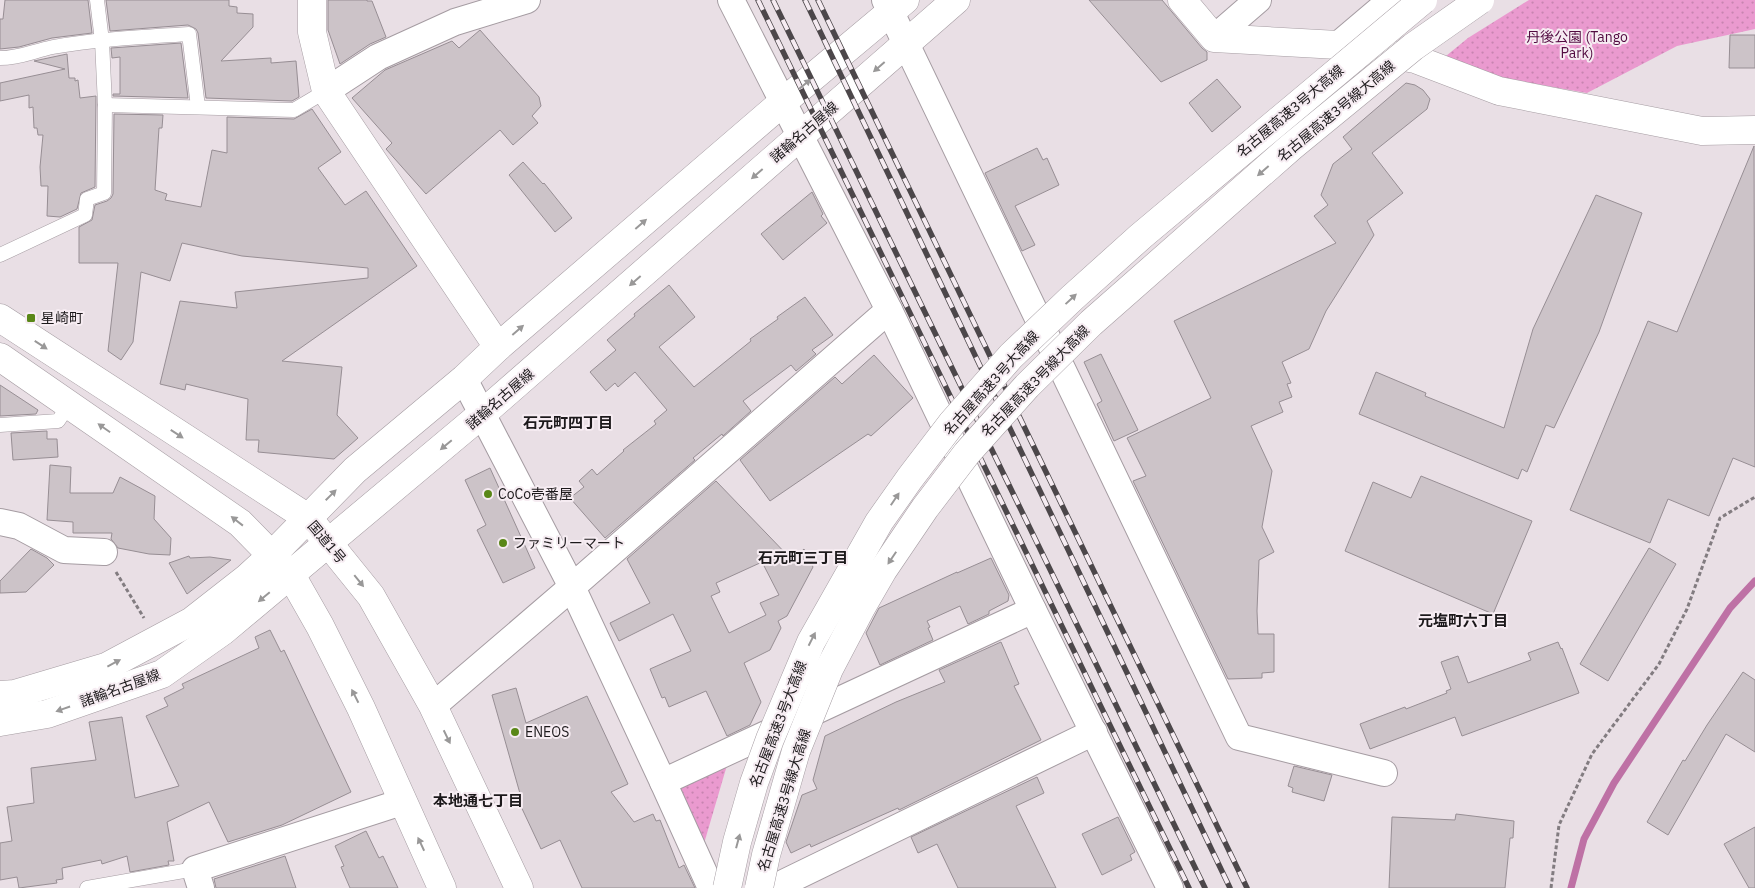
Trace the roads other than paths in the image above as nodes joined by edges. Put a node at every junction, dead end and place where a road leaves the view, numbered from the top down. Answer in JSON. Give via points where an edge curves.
{"nodes":[{"id":1,"x":97,"y":0,"type":"edge"},
{"id":2,"x":312,"y":0,"type":"edge"},
{"id":3,"x":527,"y":0,"type":"edge"},
{"id":4,"x":731,"y":0,"type":"edge"},
{"id":5,"x":956,"y":0,"type":"edge"},
{"id":6,"x":1182,"y":0,"type":"edge"},
{"id":7,"x":1258,"y":0,"type":"edge"},
{"id":8,"x":1391,"y":0,"type":"edge"},
{"id":9,"x":1422,"y":0,"type":"edge"},
{"id":10,"x":1470,"y":0,"type":"edge"},
{"id":11,"x":1480,"y":0,"type":"edge"},
{"id":12,"x":894,"y":4,"type":"edge"},
{"id":13,"x":1214,"y":38,"type":"junction"},
{"id":14,"x":102,"y":40,"type":"junction"},
{"id":15,"x":906,"y":43,"type":"junction"},
{"id":16,"x":1338,"y":45,"type":"junction"},
{"id":17,"x":1414,"y":47,"type":"junction"},
{"id":18,"x":0,"y":58,"type":"edge"},
{"id":19,"x":326,"y":91,"type":"junction"},
{"id":20,"x":783,"y":102,"type":"junction"},
{"id":21,"x":106,"y":105,"type":"junction"},
{"id":22,"x":198,"y":108,"type":"junction"},
{"id":23,"x":1755,"y":130,"type":"edge"},
{"id":24,"x":800,"y":136,"type":"junction"},
{"id":25,"x":0,"y":256,"type":"edge"},
{"id":26,"x":889,"y":310,"type":"junction"},
{"id":27,"x":0,"y":318,"type":"edge"},
{"id":28,"x":498,"y":347,"type":"junction"},
{"id":29,"x":0,"y":357,"type":"edge"},
{"id":30,"x":464,"y":379,"type":"junction"},
{"id":31,"x":69,"y":405,"type":"junction"},
{"id":32,"x":482,"y":414,"type":"junction"},
{"id":33,"x":0,"y":425,"type":"edge"},
{"id":34,"x":308,"y":518,"type":"junction"},
{"id":35,"x":0,"y":522,"type":"edge"},
{"id":36,"x":328,"y":543,"type":"junction"},
{"id":37,"x":104,"y":552,"type":"road end"},
{"id":38,"x":272,"y":555,"type":"junction"},
{"id":39,"x":291,"y":575,"type":"junction"},
{"id":40,"x":572,"y":587,"type":"junction"},
{"id":41,"x":1033,"y":610,"type":"junction"},
{"id":42,"x":0,"y":695,"type":"edge"},
{"id":43,"x":433,"y":706,"type":"junction"},
{"id":44,"x":0,"y":722,"type":"edge"},
{"id":45,"x":1094,"y":732,"type":"junction"},
{"id":46,"x":1384,"y":773,"type":"dead end"},
{"id":47,"x":664,"y":782,"type":"junction"},
{"id":48,"x":402,"y":802,"type":"junction"},
{"id":49,"x":198,"y":879,"type":"edge"},
{"id":50,"x":86,"y":888,"type":"edge"},
{"id":51,"x":442,"y":888,"type":"edge"},
{"id":52,"x":519,"y":888,"type":"edge"},
{"id":53,"x":711,"y":888,"type":"edge"},
{"id":54,"x":727,"y":888,"type":"edge"},
{"id":55,"x":759,"y":888,"type":"edge"},
{"id":56,"x":773,"y":888,"type":"edge"},
{"id":57,"x":1170,"y":888,"type":"edge"}],
"edges":[{"from":1,"to":14,"type":"lane"},
{"from":2,"to":19,"type":"main road","via":[[312,32]]},
{"from":3,"to":19,"type":"street","via":[[455,22],[378,58]]},
{"from":4,"to":20,"type":"street"},
{"from":5,"to":15,"type":"main road","name":"諸輪名古屋線"},
{"from":6,"to":13,"type":"main road"},
{"from":7,"to":13,"type":"street"},
{"from":8,"to":16,"type":"street"},
{"from":54,"to":9,"type":"main road","name":"名古屋高速3号大高線","one_way":true,"bridge":true,"via":[[754,782],[811,642],[880,522],[952,423],[1011,356],[1072,298]]},
{"from":10,"to":17,"type":"main road","bridge":true},
{"from":11,"to":17,"type":"main road","name":"名古屋高速3号線大高線","bridge":true},
{"from":12,"to":15,"type":"street"},
{"from":20,"to":12,"type":"main road","name":"諸輪名古屋線","one_way":true},
{"from":13,"to":16,"type":"main road"},
{"from":14,"to":18,"type":"lane","via":[[16,58]]},
{"from":14,"to":21,"type":"lane"},
{"from":14,"to":22,"type":"lane","via":[[189,34]]},
{"from":15,"to":24,"type":"main road","name":"諸輪名古屋線","one_way":true},
{"from":15,"to":46,"type":"street","via":[[1239,738]]},
{"from":16,"to":23,"type":"main road","via":[[1414,59],[1499,91],[1702,131]]},
{"from":17,"to":55,"type":"main road","name":"名古屋高速3号線大高線","one_way":true,"bridge":true,"via":[[1291,148],[1091,323],[1027,386],[967,453],[883,570],[829,669],[796,752]]},
{"from":19,"to":22,"type":"lane","via":[[294,110]]},
{"from":19,"to":28,"type":"main road"},
{"from":20,"to":24,"type":"street"},
{"from":28,"to":20,"type":"main road","name":"諸輪名古屋線","one_way":true},
{"from":21,"to":22,"type":"lane"},
{"from":21,"to":25,"type":"lane","via":[[104,193],[87,199],[85,215]]},
{"from":24,"to":26,"type":"street"},
{"from":24,"to":32,"type":"main road","name":"諸輪名古屋線","one_way":true},
{"from":26,"to":40,"type":"street"},
{"from":26,"to":41,"type":"street"},
{"from":27,"to":34,"type":"main road","name":"国道1号","one_way":true},
{"from":28,"to":30,"type":"main road","name":"諸輪名古屋線"},
{"from":29,"to":31,"type":"main road"},
{"from":30,"to":32,"type":"street"},
{"from":34,"to":30,"type":"main road","name":"諸輪名古屋線","one_way":true,"via":[[356,470]]},
{"from":31,"to":33,"type":"lane","via":[[58,421]]},
{"from":38,"to":31,"type":"main road","one_way":true,"via":[[240,523]]},
{"from":32,"to":36,"type":"main road","name":"諸輪名古屋線","one_way":true},
{"from":32,"to":40,"type":"street"},
{"from":34,"to":36,"type":"main road","name":"国道1号"},
{"from":34,"to":38,"type":"main road","name":"諸輪名古屋線"},
{"from":35,"to":37,"type":"street","via":[[19,526],[64,550]]},
{"from":36,"to":39,"type":"main road","name":"諸輪名古屋線"},
{"from":36,"to":43,"type":"main road","name":"国道1号","one_way":true,"via":[[371,596]]},
{"from":38,"to":39,"type":"main road"},
{"from":42,"to":38,"type":"main road","name":"諸輪名古屋線","one_way":true,"via":[[15,694],[106,667],[192,621]]},
{"from":39,"to":44,"type":"main road","name":"諸輪名古屋線","one_way":true,"via":[[223,631],[162,674],[47,714]]},
{"from":48,"to":39,"type":"main road","one_way":true,"via":[[361,708]]},
{"from":40,"to":43,"type":"street"},
{"from":40,"to":47,"type":"street"},
{"from":41,"to":45,"type":"street"},
{"from":41,"to":47,"type":"street"},
{"from":43,"to":52,"type":"main road","name":"国道1号","one_way":true},
{"from":45,"to":56,"type":"street"},
{"from":45,"to":57,"type":"street"},
{"from":47,"to":53,"type":"street"},
{"from":48,"to":49,"type":"street"},
{"from":51,"to":48,"type":"main road","one_way":true},
{"from":49,"to":50,"type":"lane"}]}
